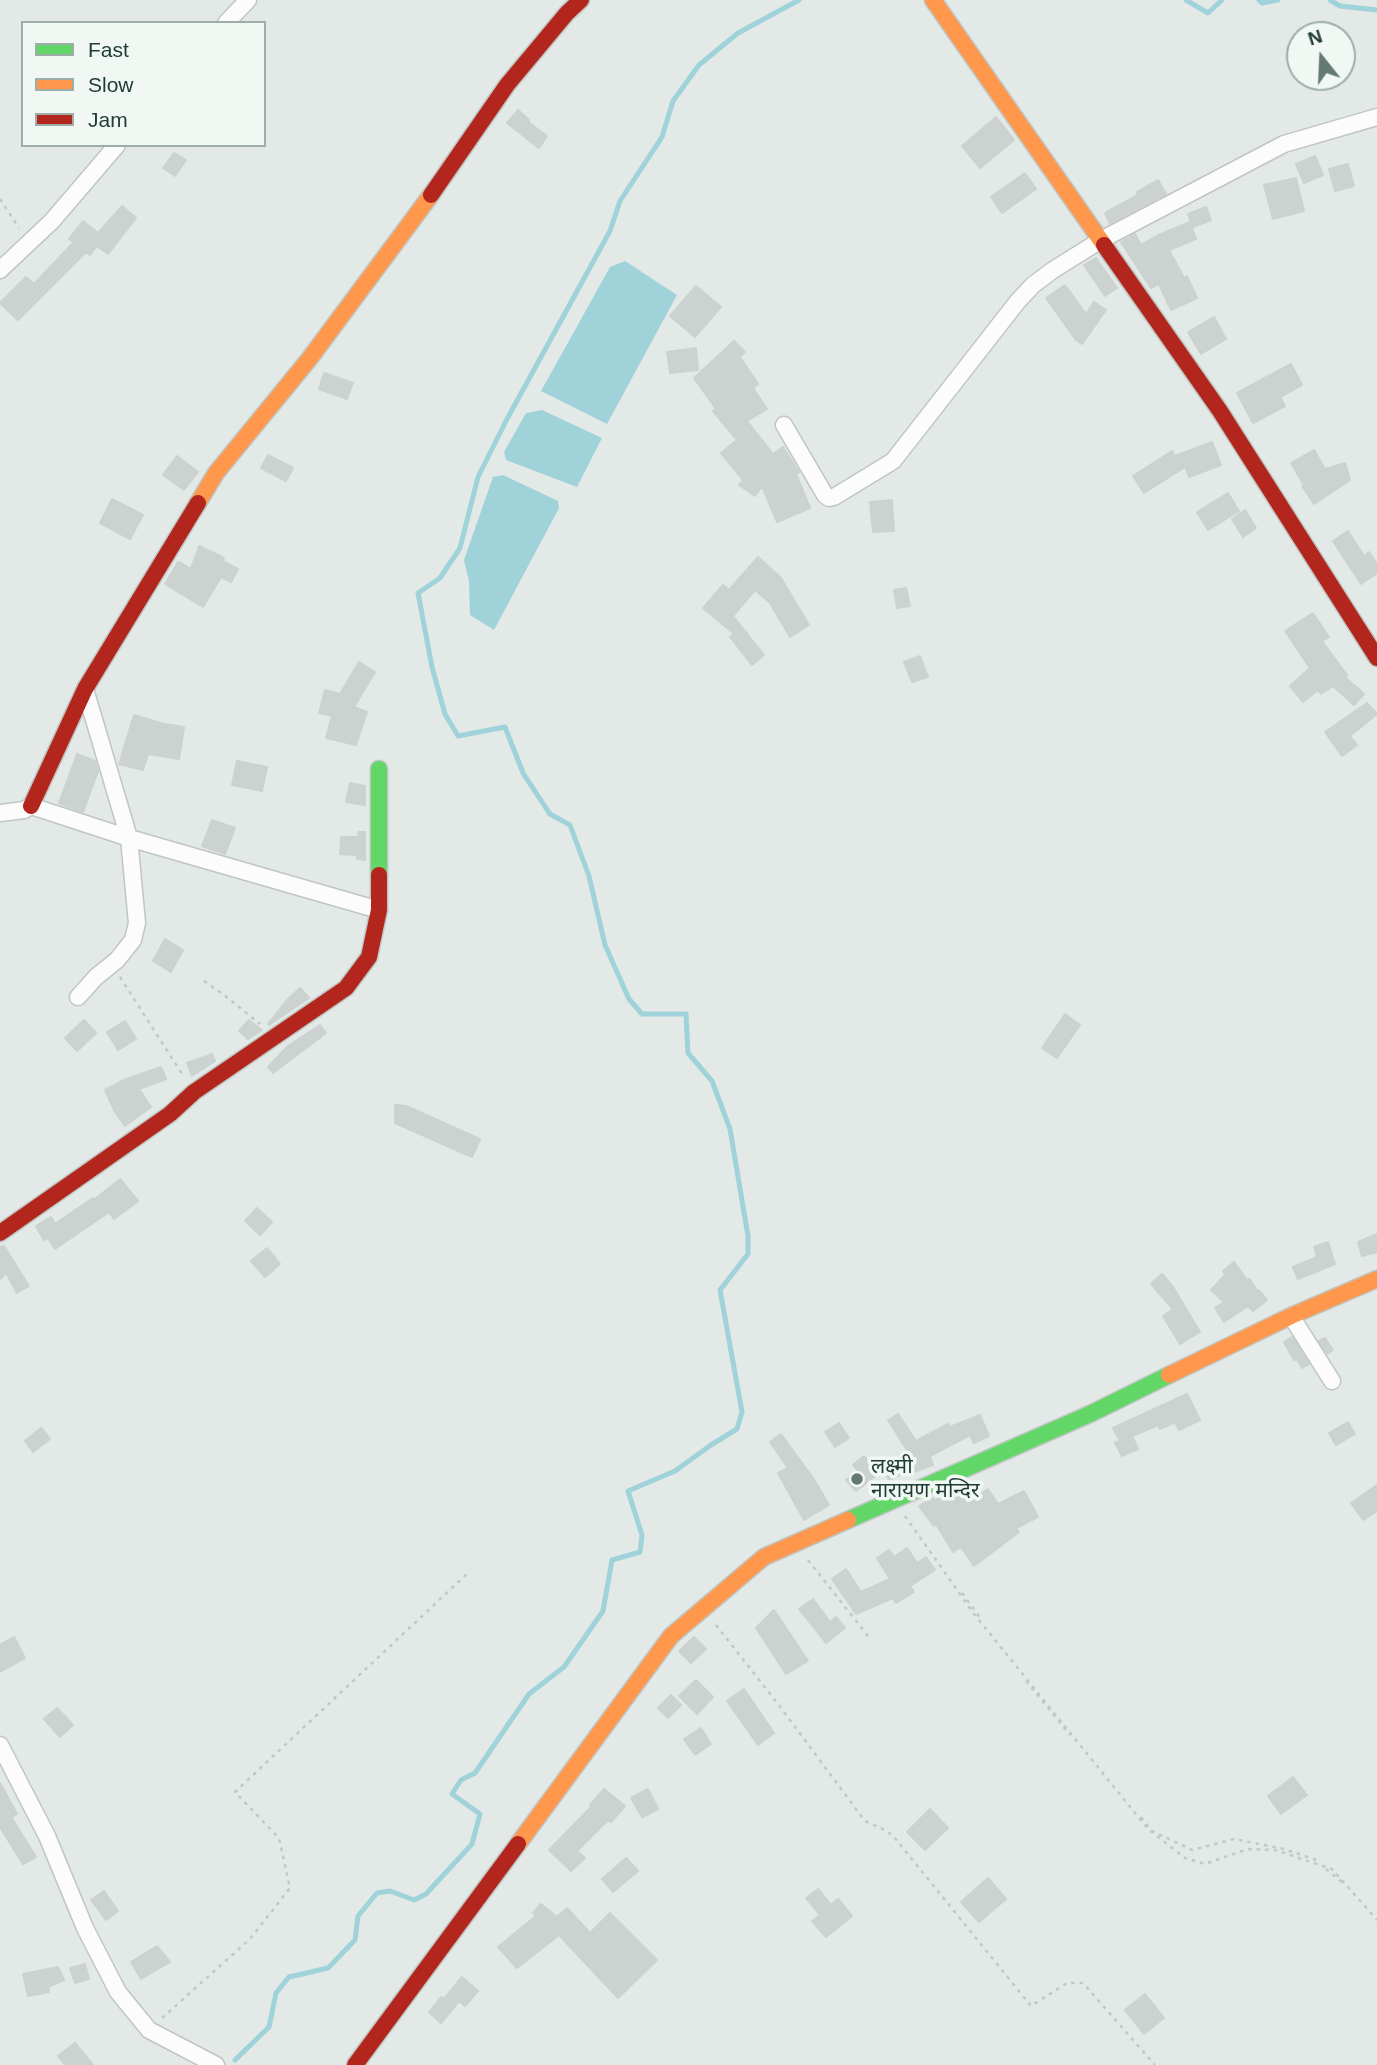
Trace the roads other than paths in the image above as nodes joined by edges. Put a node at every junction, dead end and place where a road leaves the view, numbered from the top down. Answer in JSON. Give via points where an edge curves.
{"nodes":[{"id":1,"x":248,"y":0,"type":"edge"},
{"id":2,"x":581,"y":0,"type":"edge"},
{"id":3,"x":933,"y":0,"type":"edge"},
{"id":4,"x":228,"y":21,"type":"edge"},
{"id":5,"x":1377,"y":117,"type":"edge"},
{"id":6,"x":115,"y":147,"type":"edge"},
{"id":7,"x":1101,"y":240,"type":"junction"},
{"id":8,"x":0,"y":270,"type":"edge"},
{"id":9,"x":784,"y":425,"type":"dead end"},
{"id":10,"x":1377,"y":658,"type":"edge"},
{"id":11,"x":85,"y":689,"type":"junction"},
{"id":12,"x":379,"y":769,"type":"dead end"},
{"id":13,"x":31,"y":806,"type":"junction"},
{"id":14,"x":0,"y":813,"type":"edge"},
{"id":15,"x":129,"y":838,"type":"junction"},
{"id":16,"x":379,"y":910,"type":"junction"},
{"id":17,"x":78,"y":997,"type":"dead end"},
{"id":18,"x":0,"y":1233,"type":"edge"},
{"id":19,"x":1377,"y":1279,"type":"edge"},
{"id":20,"x":1291,"y":1316,"type":"junction"},
{"id":21,"x":1332,"y":1381,"type":"dead end"},
{"id":22,"x":0,"y":1745,"type":"edge"},
{"id":23,"x":216,"y":2065,"type":"edge"},
{"id":24,"x":355,"y":2065,"type":"edge"}],
"edges":[{"from":1,"to":4,"type":"street"},
{"from":2,"to":11,"type":"street","via":[[507,86],[310,358],[216,473]]},
{"from":3,"to":7,"type":"street"},
{"from":5,"to":7,"type":"street","via":[[1284,144]]},
{"from":6,"to":8,"type":"street","via":[[52,221]]},
{"from":7,"to":9,"type":"street","via":[[1025,293],[893,461],[834,497],[825,495]]},
{"from":7,"to":10,"type":"street","via":[[1220,411]]},
{"from":11,"to":13,"type":"street"},
{"from":11,"to":15,"type":"street"},
{"from":12,"to":16,"type":"street"},
{"from":13,"to":14,"type":"street"},
{"from":13,"to":15,"type":"street"},
{"from":15,"to":16,"type":"street"},
{"from":15,"to":17,"type":"street","via":[[137,923],[133,940]]},
{"from":16,"to":18,"type":"street","via":[[369,957],[346,988],[194,1091],[170,1114]]},
{"from":19,"to":20,"type":"street"},
{"from":20,"to":21,"type":"street"},
{"from":20,"to":24,"type":"street","via":[[1090,1414],[764,1557],[671,1636]]},
{"from":22,"to":23,"type":"street","via":[[118,1992],[149,2030]]}]}
